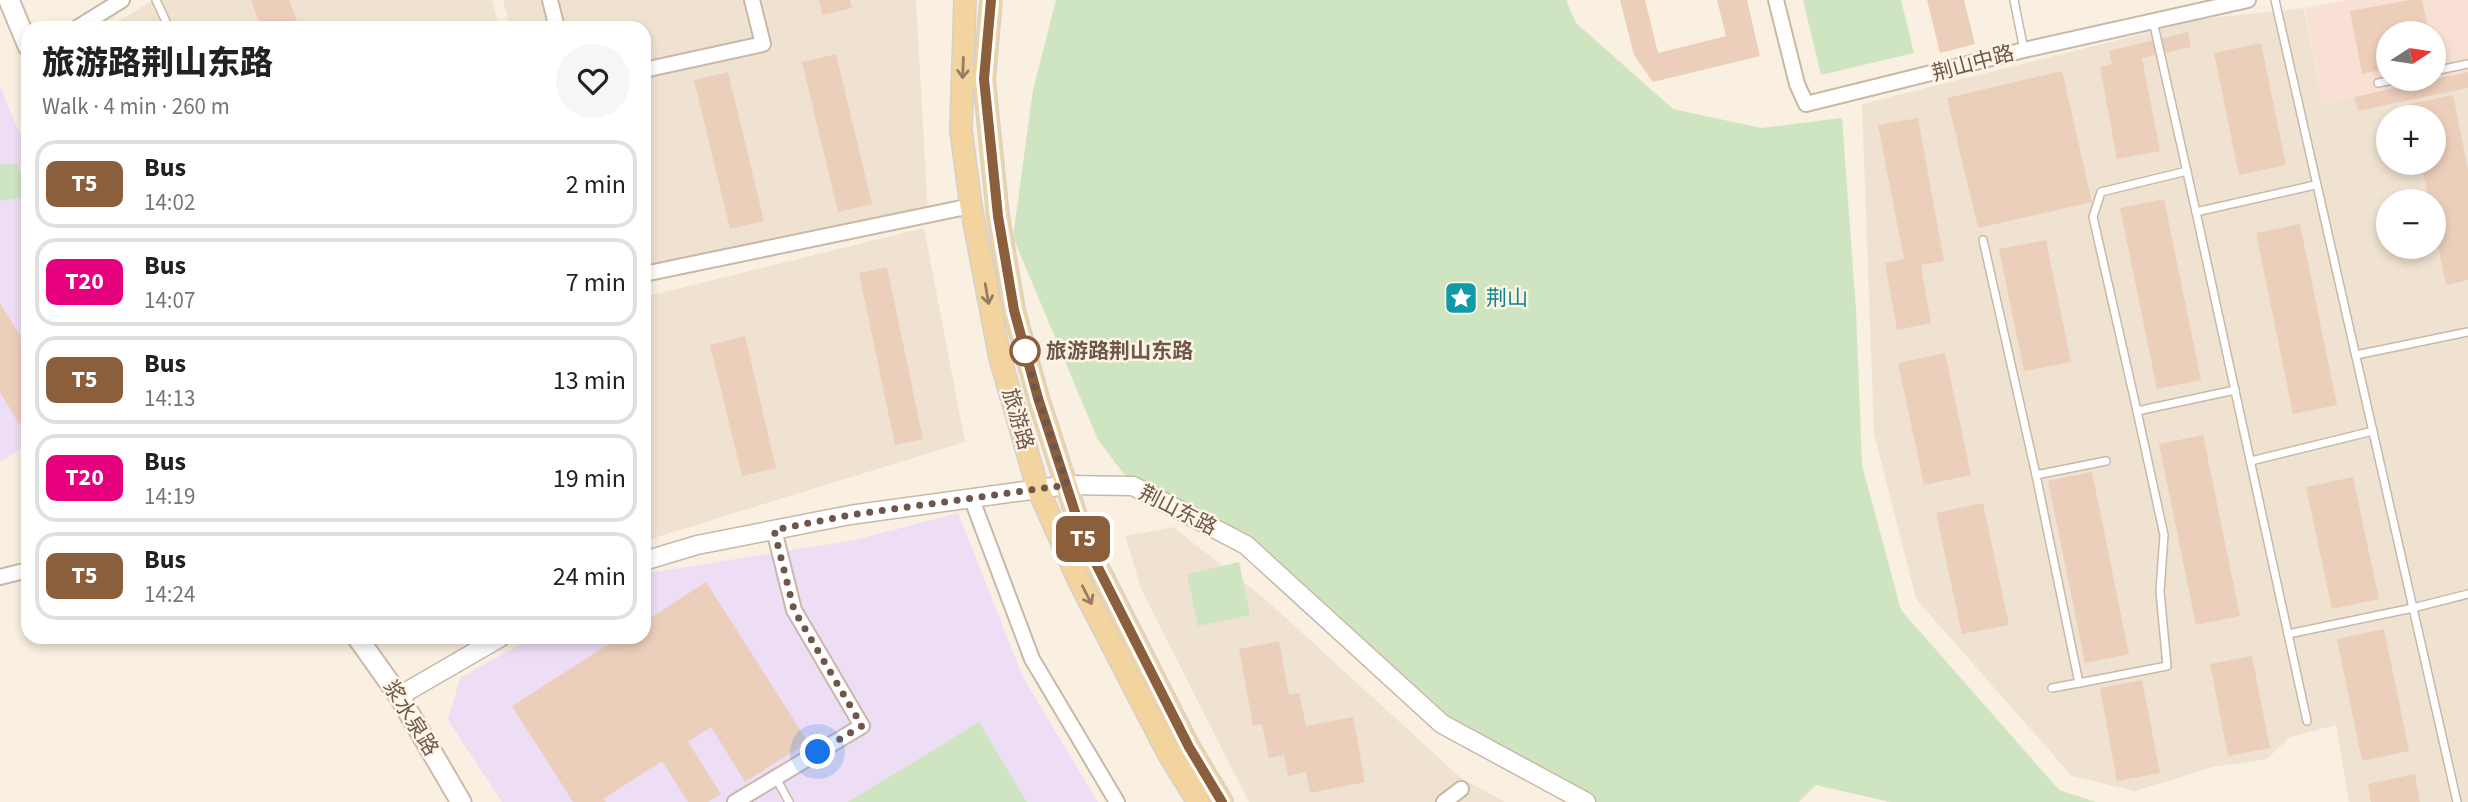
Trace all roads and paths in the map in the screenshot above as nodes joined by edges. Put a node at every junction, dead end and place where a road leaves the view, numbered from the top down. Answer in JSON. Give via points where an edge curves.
{"nodes":[{"id":1,"x":122,"y":0,"type":"edge"},
{"id":2,"x":156,"y":0,"type":"edge"},
{"id":3,"x":550,"y":0,"type":"edge"},
{"id":4,"x":752,"y":0,"type":"edge"},
{"id":5,"x":965,"y":0,"type":"edge"},
{"id":6,"x":991,"y":0,"type":"edge"},
{"id":7,"x":1776,"y":0,"type":"edge"},
{"id":8,"x":2014,"y":0,"type":"edge"},
{"id":9,"x":2248,"y":0,"type":"edge"},
{"id":10,"x":2275,"y":0,"type":"edge"},
{"id":11,"x":12,"y":9,"type":"edge"},
{"id":12,"x":88,"y":21,"type":"edge"},
{"id":13,"x":166,"y":21,"type":"edge"},
{"id":14,"x":555,"y":21,"type":"edge"},
{"id":15,"x":2153,"y":21,"type":"junction"},
{"id":16,"x":21,"y":30,"type":"edge"},
{"id":17,"x":2024,"y":50,"type":"junction"},
{"id":18,"x":2468,"y":64,"type":"edge"},
{"id":19,"x":651,"y":68,"type":"edge"},
{"id":20,"x":2446,"y":69,"type":"edge"},
{"id":21,"x":2187,"y":171,"type":"junction"},
{"id":22,"x":2315,"y":185,"type":"junction"},
{"id":23,"x":971,"y":206,"type":"junction"},
{"id":24,"x":2196,"y":212,"type":"junction"},
{"id":25,"x":1983,"y":240,"type":"dead end"},
{"id":26,"x":651,"y":273,"type":"edge"},
{"id":27,"x":2468,"y":332,"type":"edge"},
{"id":28,"x":2356,"y":355,"type":"junction"},
{"id":29,"x":2235,"y":390,"type":"junction"},
{"id":30,"x":2137,"y":411,"type":"junction"},
{"id":31,"x":2373,"y":431,"type":"junction"},
{"id":32,"x":2105,"y":460,"type":"dead end"},
{"id":33,"x":2251,"y":461,"type":"junction"},
{"id":34,"x":2036,"y":475,"type":"junction"},
{"id":35,"x":1067,"y":485,"type":"junction"},
{"id":36,"x":1038,"y":489,"type":"junction"},
{"id":37,"x":971,"y":497,"type":"junction"},
{"id":38,"x":774,"y":530,"type":"junction"},
{"id":39,"x":651,"y":559,"type":"edge"},
{"id":40,"x":21,"y":572,"type":"edge"},
{"id":41,"x":0,"y":577,"type":"edge"},
{"id":42,"x":2468,"y":593,"type":"edge"},
{"id":43,"x":2413,"y":608,"type":"junction"},
{"id":44,"x":2288,"y":634,"type":"junction"},
{"id":45,"x":362,"y":644,"type":"edge"},
{"id":46,"x":489,"y":644,"type":"edge"},
{"id":47,"x":2079,"y":683,"type":"junction"},
{"id":48,"x":2052,"y":688,"type":"dead end"},
{"id":49,"x":399,"y":696,"type":"junction"},
{"id":50,"x":2307,"y":721,"type":"dead end"},
{"id":51,"x":775,"y":778,"type":"junction"},
{"id":52,"x":1461,"y":789,"type":"dead end"},
{"id":53,"x":461,"y":802,"type":"edge"},
{"id":54,"x":735,"y":802,"type":"edge"},
{"id":55,"x":789,"y":802,"type":"edge"},
{"id":56,"x":1117,"y":802,"type":"edge"},
{"id":57,"x":1198,"y":802,"type":"edge"},
{"id":58,"x":1222,"y":802,"type":"edge"},
{"id":59,"x":1444,"y":802,"type":"edge"},
{"id":60,"x":1586,"y":802,"type":"edge"},
{"id":61,"x":2457,"y":802,"type":"edge"}],
"edges":[{"from":1,"to":12,"type":"street"},
{"from":2,"to":13,"type":"lane"},
{"from":3,"to":14,"type":"street"},
{"from":4,"to":19,"type":"street","via":[[762,44]]},
{"from":5,"to":23,"type":"main road","name":"旅游路","one_way":true,"via":[[961,130]]},
{"from":6,"to":35,"type":"main road","name":"旅游路","via":[[984,79],[998,216],[1014,310]]},
{"from":7,"to":17,"type":"street","name":"荆山中路","via":[[1805,104]]},
{"from":8,"to":17,"type":"lane"},
{"from":9,"to":15,"type":"street","name":"荆山中路"},
{"from":10,"to":22,"type":"lane"},
{"from":11,"to":16,"type":"main road"},
{"from":15,"to":17,"type":"street","name":"荆山中路"},
{"from":15,"to":21,"type":"lane"},
{"from":18,"to":20,"type":"lane"},
{"from":21,"to":24,"type":"lane"},
{"from":21,"to":30,"type":"lane","via":[[2101,192],[2093,217]]},
{"from":22,"to":24,"type":"lane"},
{"from":22,"to":28,"type":"lane"},
{"from":23,"to":26,"type":"street"},
{"from":23,"to":36,"type":"main road","name":"旅游路","one_way":true,"via":[[997,349]]},
{"from":24,"to":29,"type":"lane"},
{"from":25,"to":34,"type":"lane"},
{"from":27,"to":28,"type":"lane"},
{"from":28,"to":31,"type":"lane"},
{"from":29,"to":30,"type":"lane"},
{"from":29,"to":33,"type":"lane"},
{"from":30,"to":47,"type":"lane","via":[[2164,535],[2160,591],[2167,666]]},
{"from":31,"to":33,"type":"lane"},
{"from":31,"to":43,"type":"lane"},
{"from":32,"to":34,"type":"lane"},
{"from":33,"to":44,"type":"lane"},
{"from":34,"to":47,"type":"lane"},
{"from":35,"to":36,"type":"street","name":"荆山东路"},
{"from":35,"to":58,"type":"main road","name":"旅游路","via":[[1084,540],[1189,747]]},
{"from":35,"to":60,"type":"street","name":"荆山东路","via":[[1133,486],[1246,545],[1442,724]]},
{"from":36,"to":37,"type":"street","name":"荆山东路"},
{"from":36,"to":57,"type":"main road","name":"旅游路","one_way":true,"via":[[1079,581]]},
{"from":37,"to":38,"type":"street","name":"荆山东路"},
{"from":37,"to":56,"type":"street","via":[[1032,659]]},
{"from":38,"to":39,"type":"street","name":"荆山东路"},
{"from":38,"to":51,"type":"street","via":[[794,610],[862,726]]},
{"from":40,"to":41,"type":"street"},
{"from":42,"to":43,"type":"lane"},
{"from":43,"to":44,"type":"lane"},
{"from":43,"to":61,"type":"lane"},
{"from":44,"to":50,"type":"lane"},
{"from":45,"to":49,"type":"main road","name":"浆水泉路"},
{"from":46,"to":49,"type":"street"},
{"from":47,"to":48,"type":"lane"},
{"from":49,"to":53,"type":"main road","name":"浆水泉路"},
{"from":51,"to":54,"type":"street"},
{"from":51,"to":55,"type":"lane"},
{"from":52,"to":59,"type":"street"}]}
